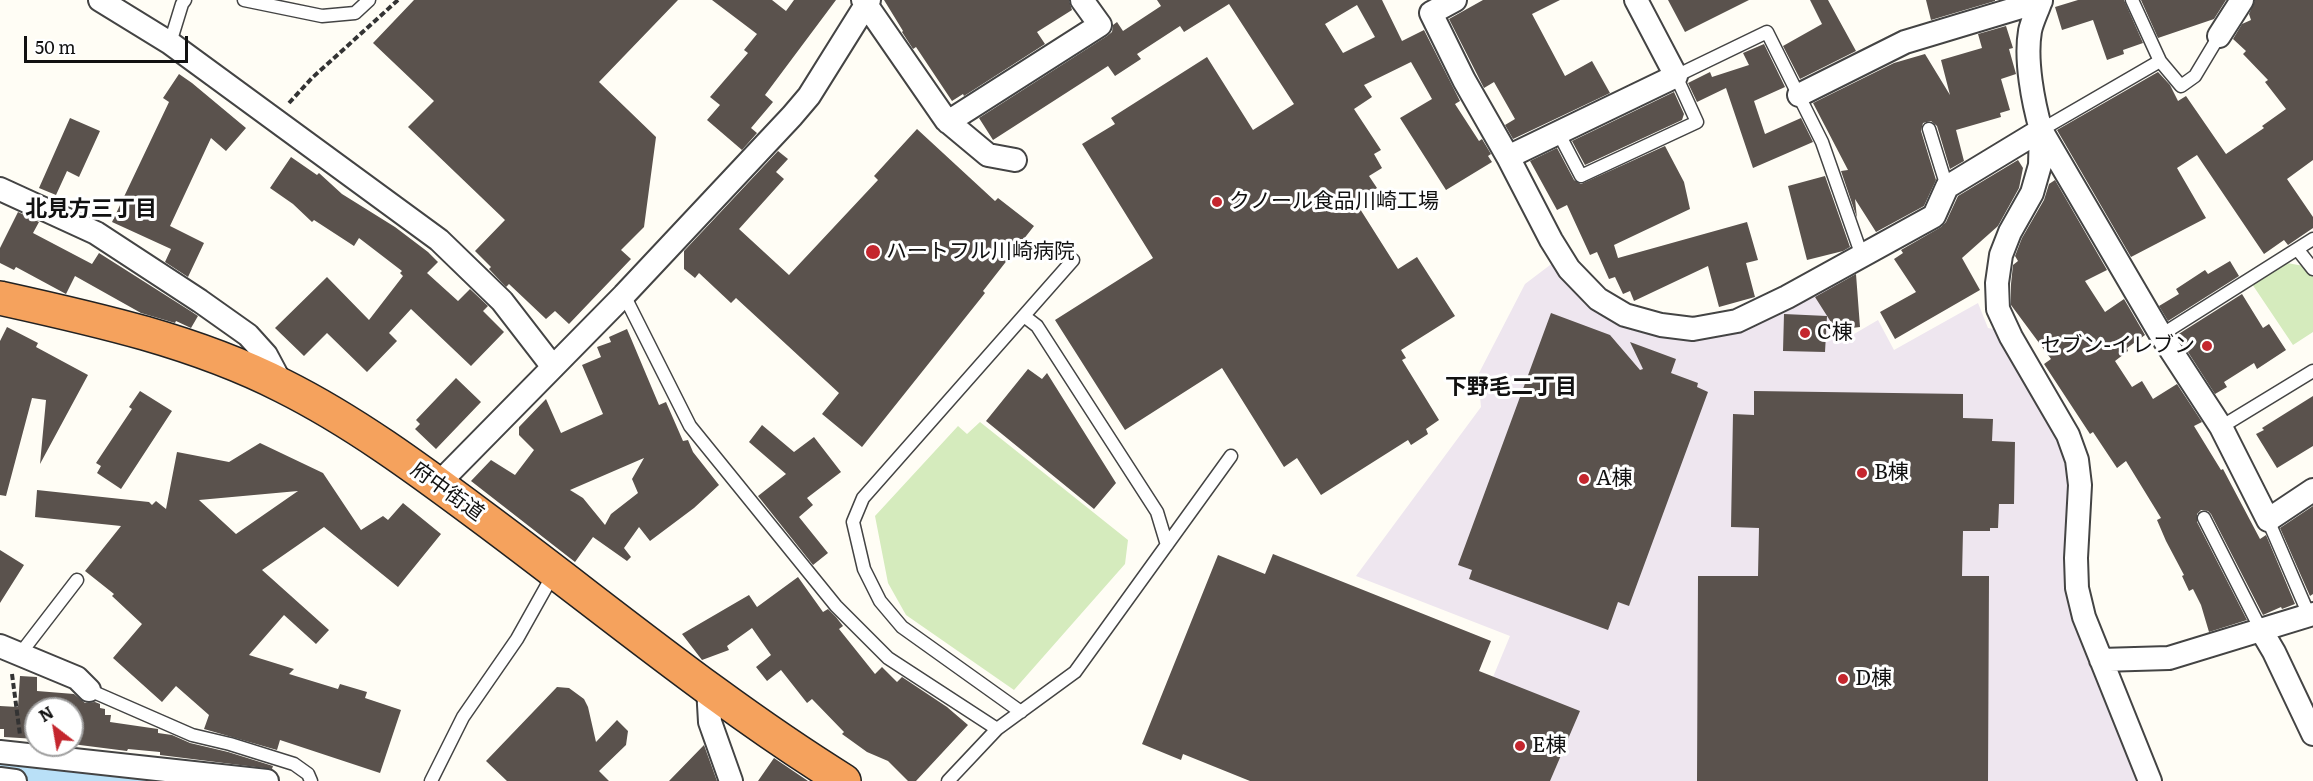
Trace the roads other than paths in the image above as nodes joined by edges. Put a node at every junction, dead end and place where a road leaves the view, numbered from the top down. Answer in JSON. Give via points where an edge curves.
{"nodes":[{"id":1,"x":100,"y":0,"type":"edge"},
{"id":2,"x":185,"y":0,"type":"edge"},
{"id":3,"x":244,"y":0,"type":"edge"},
{"id":4,"x":369,"y":0,"type":"edge"},
{"id":5,"x":1082,"y":0,"type":"edge"},
{"id":6,"x":1455,"y":0,"type":"edge"},
{"id":7,"x":1636,"y":0,"type":"edge"},
{"id":8,"x":2132,"y":0,"type":"edge"},
{"id":9,"x":2242,"y":0,"type":"edge"},
{"id":10,"x":2041,"y":1,"type":"edge"},
{"id":11,"x":866,"y":2,"type":"edge"},
{"id":12,"x":2218,"y":36,"type":"joint"},
{"id":13,"x":170,"y":43,"type":"junction"},
{"id":14,"x":2160,"y":61,"type":"junction"},
{"id":15,"x":1676,"y":76,"type":"junction"},
{"id":16,"x":1799,"y":95,"type":"junction"},
{"id":17,"x":948,"y":122,"type":"junction"},
{"id":18,"x":1929,"y":129,"type":"dead end"},
{"id":19,"x":2041,"y":130,"type":"junction"},
{"id":20,"x":1559,"y":134,"type":"junction"},
{"id":21,"x":1508,"y":157,"type":"junction"},
{"id":22,"x":1015,"y":160,"type":"dead end"},
{"id":23,"x":1947,"y":187,"type":"junction"},
{"id":24,"x":0,"y":189,"type":"edge"},
{"id":25,"x":2313,"y":239,"type":"edge"},
{"id":26,"x":2298,"y":250,"type":"junction"},
{"id":27,"x":1862,"y":256,"type":"junction"},
{"id":28,"x":1073,"y":260,"type":"dead end"},
{"id":29,"x":2313,"y":269,"type":"edge"},
{"id":30,"x":624,"y":296,"type":"junction"},
{"id":31,"x":0,"y":298,"type":"edge"},
{"id":32,"x":1024,"y":316,"type":"junction"},
{"id":33,"x":2161,"y":335,"type":"junction"},
{"id":34,"x":553,"y":367,"type":"junction"},
{"id":35,"x":2313,"y":371,"type":"edge"},
{"id":36,"x":282,"y":385,"type":"junction"},
{"id":37,"x":2221,"y":427,"type":"junction"},
{"id":38,"x":1231,"y":456,"type":"dead end"},
{"id":39,"x":438,"y":484,"type":"junction"},
{"id":40,"x":2313,"y":490,"type":"edge"},
{"id":41,"x":2204,"y":518,"type":"dead end"},
{"id":42,"x":2268,"y":520,"type":"junction"},
{"id":43,"x":1167,"y":545,"type":"junction"},
{"id":44,"x":555,"y":571,"type":"junction"},
{"id":45,"x":77,"y":580,"type":"dead end"},
{"id":46,"x":2311,"y":615,"type":"edge"},
{"id":47,"x":2261,"y":630,"type":"junction"},
{"id":48,"x":9,"y":650,"type":"edge"},
{"id":49,"x":2101,"y":660,"type":"junction"},
{"id":50,"x":708,"y":687,"type":"junction"},
{"id":51,"x":89,"y":690,"type":"joint"},
{"id":52,"x":1021,"y":712,"type":"junction"},
{"id":53,"x":998,"y":729,"type":"junction"},
{"id":54,"x":2313,"y":734,"type":"edge"},
{"id":55,"x":0,"y":752,"type":"edge"},
{"id":56,"x":0,"y":780,"type":"edge"},
{"id":57,"x":15,"y":781,"type":"edge"},
{"id":58,"x":267,"y":781,"type":"edge"},
{"id":59,"x":311,"y":781,"type":"edge"},
{"id":60,"x":431,"y":781,"type":"edge"},
{"id":61,"x":730,"y":781,"type":"edge"},
{"id":62,"x":844,"y":781,"type":"edge"},
{"id":63,"x":948,"y":781,"type":"edge"},
{"id":64,"x":2150,"y":781,"type":"edge"}],
"edges":[{"from":1,"to":13,"type":"street"},
{"from":2,"to":13,"type":"lane"},
{"from":3,"to":4,"type":"lane","via":[[322,16],[355,13]]},
{"from":5,"to":17,"type":"street","via":[[1100,25]]},
{"from":6,"to":21,"type":"street","via":[[1431,13]]},
{"from":7,"to":15,"type":"street"},
{"from":8,"to":14,"type":"lane"},
{"from":9,"to":12,"type":"street"},
{"from":10,"to":16,"type":"street","via":[[1905,42]]},
{"from":10,"to":19,"type":"street","via":[[2030,30],[2028,54]]},
{"from":11,"to":17,"type":"street"},
{"from":11,"to":30,"type":"street","via":[[809,96]]},
{"from":12,"to":14,"type":"lane","via":[[2195,76],[2181,86]]},
{"from":13,"to":34,"type":"street","via":[[439,240],[502,301]]},
{"from":14,"to":19,"type":"lane"},
{"from":15,"to":16,"type":"lane","via":[[1767,32]]},
{"from":15,"to":20,"type":"street"},
{"from":15,"to":20,"type":"lane","via":[[1697,122],[1581,176]]},
{"from":16,"to":27,"type":"lane","via":[[1822,142]]},
{"from":17,"to":22,"type":"street","via":[[988,155]]},
{"from":18,"to":23,"type":"lane"},
{"from":19,"to":23,"type":"street"},
{"from":19,"to":33,"type":"street"},
{"from":19,"to":49,"type":"street","via":[[2040,165],[2032,193],[2001,255],[1998,309],[2068,435],[2077,460],[2077,588]]},
{"from":20,"to":21,"type":"street"},
{"from":21,"to":27,"type":"street","via":[[1569,268],[1598,298],[1625,315],[1694,329],[1737,321]]},
{"from":23,"to":27,"type":"street","via":[[1934,216]]},
{"from":24,"to":36,"type":"street","via":[[96,233],[248,335],[266,356]]},
{"from":25,"to":26,"type":"lane"},
{"from":26,"to":29,"type":"lane"},
{"from":26,"to":33,"type":"lane"},
{"from":28,"to":32,"type":"lane"},
{"from":30,"to":34,"type":"street"},
{"from":30,"to":53,"type":"lane","via":[[690,426],[836,606],[888,658]]},
{"from":31,"to":36,"type":"highway","name":"府中街道","via":[[164,339]]},
{"from":32,"to":43,"type":"lane","via":[[1037,326],[1157,512]]},
{"from":32,"to":52,"type":"lane","via":[[863,498],[854,522],[864,569],[880,601],[902,627]]},
{"from":33,"to":37,"type":"street"},
{"from":34,"to":39,"type":"street"},
{"from":35,"to":37,"type":"lane"},
{"from":36,"to":39,"type":"highway","name":"府中街道","via":[[356,428]]},
{"from":37,"to":42,"type":"street"},
{"from":38,"to":43,"type":"lane"},
{"from":39,"to":44,"type":"highway","name":"府中街道"},
{"from":40,"to":42,"type":"street"},
{"from":41,"to":47,"type":"lane"},
{"from":42,"to":46,"type":"lane"},
{"from":43,"to":52,"type":"lane","via":[[1075,672]]},
{"from":44,"to":50,"type":"highway","name":"府中街道"},
{"from":44,"to":60,"type":"lane","via":[[517,639],[463,717]]},
{"from":45,"to":48,"type":"lane"},
{"from":46,"to":47,"type":"street"},
{"from":47,"to":49,"type":"street","via":[[2169,658]]},
{"from":47,"to":54,"type":"street"},
{"from":48,"to":51,"type":"street","via":[[77,678]]},
{"from":49,"to":64,"type":"street"},
{"from":50,"to":61,"type":"street","via":[[710,722]]},
{"from":50,"to":62,"type":"highway","name":"府中街道"},
{"from":51,"to":59,"type":"lane","via":[[192,735],[294,764]]},
{"from":52,"to":53,"type":"lane"},
{"from":53,"to":63,"type":"lane"},
{"from":55,"to":58,"type":"street"},
{"from":56,"to":57,"type":"street"}]}
